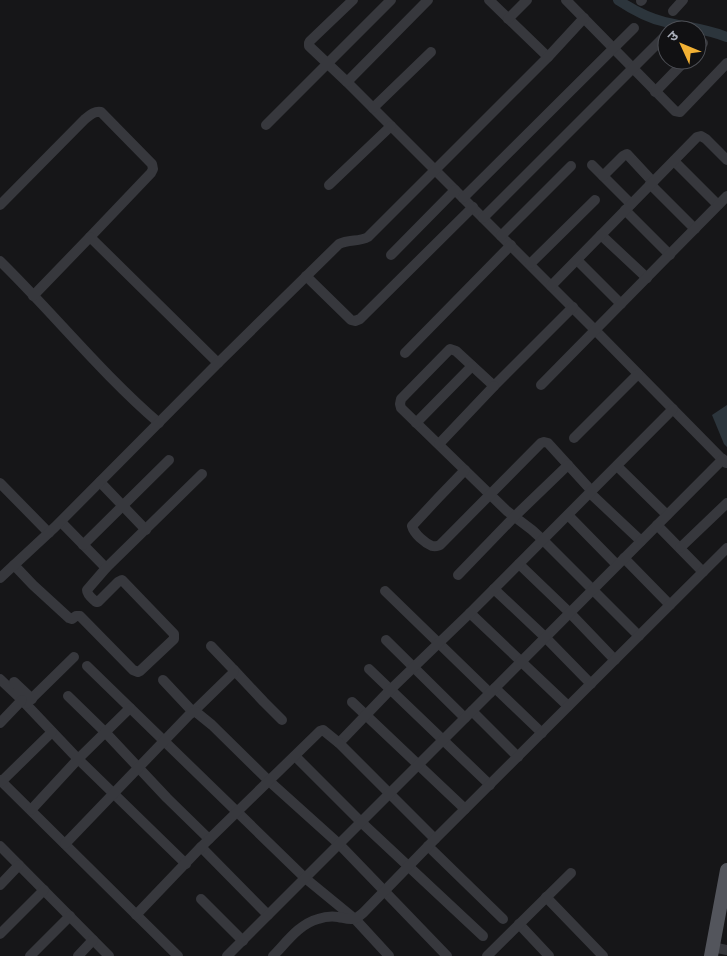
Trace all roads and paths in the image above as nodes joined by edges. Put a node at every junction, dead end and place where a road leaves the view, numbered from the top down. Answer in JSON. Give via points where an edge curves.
{"nodes":[{"id":1,"x":353,"y":0,"type":"edge"},
{"id":2,"x":391,"y":0,"type":"edge"},
{"id":3,"x":428,"y":0,"type":"edge"},
{"id":4,"x":490,"y":0,"type":"edge"},
{"id":5,"x":527,"y":0,"type":"edge"},
{"id":6,"x":566,"y":0,"type":"edge"},
{"id":7,"x":683,"y":0,"type":"edge"},
{"id":8,"x":673,"y":11,"type":"dead end"},
{"id":9,"x":584,"y":18,"type":"junction"},
{"id":10,"x":508,"y":19,"type":"junction"},
{"id":11,"x":634,"y":28,"type":"dead end"},
{"id":12,"x":657,"y":44,"type":"edge"},
{"id":13,"x":614,"y":49,"type":"junction"},
{"id":14,"x":431,"y":52,"type":"dead end"},
{"id":15,"x":548,"y":57,"type":"junction"},
{"id":16,"x":328,"y":63,"type":"junction"},
{"id":17,"x":727,"y":63,"type":"edge"},
{"id":18,"x":632,"y":68,"type":"junction"},
{"id":19,"x":676,"y":70,"type":"edge"},
{"id":20,"x":347,"y":82,"type":"junction"},
{"id":21,"x":655,"y":92,"type":"junction"},
{"id":22,"x":373,"y":108,"type":"junction"},
{"id":23,"x":266,"y":125,"type":"dead end"},
{"id":24,"x":391,"y":126,"type":"junction"},
{"id":25,"x":674,"y":160,"type":"junction"},
{"id":26,"x":727,"y":160,"type":"edge"},
{"id":27,"x":592,"y":165,"type":"dead end"},
{"id":28,"x":571,"y":166,"type":"dead end"},
{"id":29,"x":435,"y":170,"type":"junction"},
{"id":30,"x":603,"y":176,"type":"junction"},
{"id":31,"x":652,"y":183,"type":"junction"},
{"id":32,"x":329,"y":185,"type":"dead end"},
{"id":33,"x":455,"y":190,"type":"junction"},
{"id":34,"x":727,"y":196,"type":"edge"},
{"id":35,"x":463,"y":198,"type":"junction"},
{"id":36,"x":595,"y":200,"type":"dead end"},
{"id":37,"x":0,"y":205,"type":"edge"},
{"id":38,"x":718,"y":206,"type":"junction"},
{"id":39,"x":628,"y":207,"type":"junction"},
{"id":40,"x":473,"y":208,"type":"junction"},
{"id":41,"x":483,"y":218,"type":"junction"},
{"id":42,"x":695,"y":229,"type":"junction"},
{"id":43,"x":601,"y":235,"type":"junction"},
{"id":44,"x":501,"y":236,"type":"junction"},
{"id":45,"x":90,"y":237,"type":"junction"},
{"id":46,"x":511,"y":245,"type":"junction"},
{"id":47,"x":391,"y":255,"type":"dead end"},
{"id":48,"x":670,"y":255,"type":"junction"},
{"id":49,"x":577,"y":260,"type":"junction"},
{"id":50,"x":0,"y":261,"type":"edge"},
{"id":51,"x":530,"y":264,"type":"junction"},
{"id":52,"x":306,"y":276,"type":"junction"},
{"id":53,"x":647,"y":278,"type":"junction"},
{"id":54,"x":551,"y":286,"type":"junction"},
{"id":55,"x":33,"y":296,"type":"junction"},
{"id":56,"x":621,"y":304,"type":"junction"},
{"id":57,"x":573,"y":307,"type":"junction"},
{"id":58,"x":596,"y":330,"type":"junction"},
{"id":59,"x":405,"y":353,"type":"dead end"},
{"id":60,"x":218,"y":363,"type":"junction"},
{"id":61,"x":472,"y":366,"type":"junction"},
{"id":62,"x":638,"y":374,"type":"junction"},
{"id":63,"x":540,"y":385,"type":"dead end"},
{"id":64,"x":494,"y":386,"type":"junction"},
{"id":65,"x":673,"y":409,"type":"junction"},
{"id":66,"x":159,"y":423,"type":"junction"},
{"id":67,"x":416,"y":423,"type":"junction"},
{"id":68,"x":574,"y":438,"type":"dead end"},
{"id":69,"x":439,"y":444,"type":"junction"},
{"id":70,"x":169,"y":460,"type":"dead end"},
{"id":71,"x":725,"y":461,"type":"edge"},
{"id":72,"x":568,"y":464,"type":"junction"},
{"id":73,"x":617,"y":466,"type":"junction"},
{"id":74,"x":464,"y":470,"type":"junction"},
{"id":75,"x":202,"y":474,"type":"dead end"},
{"id":76,"x":0,"y":482,"type":"edge"},
{"id":77,"x":100,"y":482,"type":"junction"},
{"id":78,"x":590,"y":490,"type":"junction"},
{"id":79,"x":490,"y":496,"type":"junction"},
{"id":80,"x":727,"y":502,"type":"edge"},
{"id":81,"x":123,"y":506,"type":"junction"},
{"id":82,"x":568,"y":515,"type":"junction"},
{"id":83,"x":667,"y":515,"type":"junction"},
{"id":84,"x":514,"y":517,"type":"junction"},
{"id":85,"x":61,"y":522,"type":"junction"},
{"id":86,"x":657,"y":525,"type":"junction"},
{"id":87,"x":146,"y":530,"type":"junction"},
{"id":88,"x":49,"y":533,"type":"junction"},
{"id":89,"x":543,"y":540,"type":"junction"},
{"id":90,"x":641,"y":541,"type":"junction"},
{"id":91,"x":83,"y":545,"type":"junction"},
{"id":92,"x":680,"y":548,"type":"junction"},
{"id":93,"x":727,"y":548,"type":"edge"},
{"id":94,"x":621,"y":562,"type":"junction"},
{"id":95,"x":519,"y":564,"type":"junction"},
{"id":96,"x":14,"y":566,"type":"junction"},
{"id":97,"x":106,"y":568,"type":"junction"},
{"id":98,"x":703,"y":572,"type":"junction"},
{"id":99,"x":458,"y":575,"type":"dead end"},
{"id":100,"x":0,"y":578,"type":"edge"},
{"id":101,"x":494,"y":589,"type":"junction"},
{"id":102,"x":594,"y":589,"type":"junction"},
{"id":103,"x":385,"y":591,"type":"dead end"},
{"id":104,"x":670,"y":605,"type":"junction"},
{"id":105,"x":470,"y":613,"type":"junction"},
{"id":106,"x":570,"y":613,"type":"junction"},
{"id":107,"x":639,"y":636,"type":"junction"},
{"id":108,"x":546,"y":638,"type":"junction"},
{"id":109,"x":386,"y":640,"type":"dead end"},
{"id":110,"x":438,"y":643,"type":"junction"},
{"id":111,"x":211,"y":646,"type":"dead end"},
{"id":112,"x":74,"y":657,"type":"dead end"},
{"id":113,"x":615,"y":660,"type":"junction"},
{"id":114,"x":521,"y":662,"type":"junction"},
{"id":115,"x":87,"y":666,"type":"dead end"},
{"id":116,"x":413,"y":667,"type":"junction"},
{"id":117,"x":368,"y":669,"type":"dead end"},
{"id":118,"x":234,"y":670,"type":"junction"},
{"id":119,"x":0,"y":679,"type":"edge"},
{"id":120,"x":163,"y":680,"type":"dead end"},
{"id":121,"x":14,"y":682,"type":"dead end"},
{"id":122,"x":591,"y":684,"type":"junction"},
{"id":123,"x":390,"y":690,"type":"junction"},
{"id":124,"x":493,"y":691,"type":"junction"},
{"id":125,"x":68,"y":696,"type":"dead end"},
{"id":126,"x":27,"y":701,"type":"junction"},
{"id":127,"x":352,"y":702,"type":"dead end"},
{"id":128,"x":568,"y":706,"type":"junction"},
{"id":129,"x":130,"y":708,"type":"junction"},
{"id":130,"x":192,"y":712,"type":"junction"},
{"id":131,"x":366,"y":714,"type":"junction"},
{"id":132,"x":469,"y":715,"type":"junction"},
{"id":133,"x":282,"y":720,"type":"dead end"},
{"id":134,"x":0,"y":724,"type":"edge"},
{"id":135,"x":52,"y":732,"type":"junction"},
{"id":136,"x":105,"y":732,"type":"junction"},
{"id":137,"x":542,"y":733,"type":"junction"},
{"id":138,"x":443,"y":740,"type":"junction"},
{"id":139,"x":164,"y":741,"type":"junction"},
{"id":140,"x":339,"y":743,"type":"junction"},
{"id":141,"x":295,"y":756,"type":"junction"},
{"id":142,"x":518,"y":757,"type":"junction"},
{"id":143,"x":78,"y":759,"type":"junction"},
{"id":144,"x":419,"y":765,"type":"junction"},
{"id":145,"x":139,"y":768,"type":"junction"},
{"id":146,"x":1,"y":781,"type":"edge"},
{"id":147,"x":269,"y":781,"type":"junction"},
{"id":148,"x":490,"y":785,"type":"junction"},
{"id":149,"x":114,"y":794,"type":"junction"},
{"id":150,"x":390,"y":794,"type":"junction"},
{"id":151,"x":465,"y":809,"type":"junction"},
{"id":152,"x":31,"y":810,"type":"junction"},
{"id":153,"x":237,"y":813,"type":"junction"},
{"id":154,"x":361,"y":822,"type":"junction"},
{"id":155,"x":209,"y":840,"type":"junction"},
{"id":156,"x":432,"y":843,"type":"junction"},
{"id":157,"x":65,"y":844,"type":"junction"},
{"id":158,"x":339,"y":844,"type":"junction"},
{"id":159,"x":0,"y":846,"type":"edge"},
{"id":160,"x":201,"y":847,"type":"junction"},
{"id":161,"x":186,"y":864,"type":"junction"},
{"id":162,"x":19,"y":865,"type":"junction"},
{"id":163,"x":409,"y":867,"type":"junction"},
{"id":164,"x":727,"y":870,"type":"edge"},
{"id":165,"x":571,"y":873,"type":"dead end"},
{"id":166,"x":305,"y":878,"type":"junction"},
{"id":167,"x":0,"y":885,"type":"edge"},
{"id":168,"x":44,"y":890,"type":"junction"},
{"id":169,"x":384,"y":892,"type":"junction"},
{"id":170,"x":546,"y":897,"type":"junction"},
{"id":171,"x":201,"y":899,"type":"dead end"},
{"id":172,"x":136,"y":915,"type":"junction"},
{"id":173,"x":268,"y":915,"type":"junction"},
{"id":174,"x":70,"y":916,"type":"junction"},
{"id":175,"x":503,"y":918,"type":"dead end"},
{"id":176,"x":355,"y":919,"type":"junction"},
{"id":177,"x":519,"y":924,"type":"junction"},
{"id":178,"x":0,"y":934,"type":"edge"},
{"id":179,"x":483,"y":936,"type":"dead end"},
{"id":180,"x":94,"y":940,"type":"junction"},
{"id":181,"x":242,"y":941,"type":"junction"},
{"id":182,"x":727,"y":950,"type":"edge"},
{"id":183,"x":712,"y":951,"type":"edge"},
{"id":184,"x":493,"y":954,"type":"edge"},
{"id":185,"x":30,"y":956,"type":"edge"},
{"id":186,"x":78,"y":956,"type":"edge"},
{"id":187,"x":109,"y":956,"type":"edge"},
{"id":188,"x":178,"y":956,"type":"edge"},
{"id":189,"x":227,"y":956,"type":"edge"},
{"id":190,"x":273,"y":956,"type":"edge"},
{"id":191,"x":389,"y":956,"type":"edge"},
{"id":192,"x":447,"y":956,"type":"edge"},
{"id":193,"x":549,"y":956,"type":"edge"},
{"id":194,"x":603,"y":956,"type":"edge"}],
"edges":[{"from":1,"to":16,"type":"street","via":[[309,43]]},
{"from":2,"to":16,"type":"street"},
{"from":3,"to":20,"type":"street"},
{"from":4,"to":10,"type":"street"},
{"from":5,"to":10,"type":"street"},
{"from":6,"to":9,"type":"street"},
{"from":7,"to":8,"type":"street"},
{"from":9,"to":13,"type":"street"},
{"from":9,"to":15,"type":"street"},
{"from":10,"to":15,"type":"street"},
{"from":11,"to":13,"type":"street"},
{"from":12,"to":18,"type":"street"},
{"from":13,"to":18,"type":"street"},
{"from":13,"to":35,"type":"street"},
{"from":14,"to":22,"type":"street"},
{"from":15,"to":29,"type":"street"},
{"from":16,"to":20,"type":"street"},
{"from":16,"to":23,"type":"street"},
{"from":17,"to":21,"type":"street","via":[[680,112]]},
{"from":18,"to":21,"type":"street"},
{"from":18,"to":41,"type":"street"},
{"from":19,"to":21,"type":"street"},
{"from":20,"to":22,"type":"street"},
{"from":22,"to":24,"type":"street"},
{"from":24,"to":29,"type":"street"},
{"from":24,"to":32,"type":"street"},
{"from":25,"to":26,"type":"street","via":[[701,136]]},
{"from":25,"to":31,"type":"street"},
{"from":25,"to":38,"type":"street"},
{"from":27,"to":30,"type":"street"},
{"from":28,"to":44,"type":"street"},
{"from":29,"to":33,"type":"street"},
{"from":29,"to":52,"type":"street","via":[[368,237],[339,244]]},
{"from":30,"to":31,"type":"street","via":[[627,154]]},
{"from":30,"to":39,"type":"street"},
{"from":31,"to":39,"type":"street"},
{"from":31,"to":42,"type":"street"},
{"from":33,"to":35,"type":"street"},
{"from":33,"to":47,"type":"street"},
{"from":34,"to":38,"type":"street"},
{"from":35,"to":40,"type":"street"},
{"from":36,"to":51,"type":"street"},
{"from":37,"to":45,"type":"street","via":[[85,119],[101,112],[152,164],[153,169]]},
{"from":38,"to":42,"type":"street"},
{"from":39,"to":43,"type":"street"},
{"from":39,"to":48,"type":"street"},
{"from":40,"to":41,"type":"street"},
{"from":40,"to":52,"type":"street","via":[[360,319],[350,320]]},
{"from":41,"to":44,"type":"street"},
{"from":42,"to":48,"type":"street"},
{"from":43,"to":49,"type":"street"},
{"from":43,"to":53,"type":"street"},
{"from":44,"to":46,"type":"street"},
{"from":45,"to":55,"type":"street"},
{"from":45,"to":60,"type":"street"},
{"from":46,"to":51,"type":"street"},
{"from":46,"to":59,"type":"street"},
{"from":48,"to":53,"type":"street"},
{"from":49,"to":54,"type":"street"},
{"from":49,"to":56,"type":"street"},
{"from":50,"to":55,"type":"street"},
{"from":51,"to":54,"type":"street"},
{"from":52,"to":60,"type":"street"},
{"from":53,"to":56,"type":"street"},
{"from":54,"to":57,"type":"street"},
{"from":55,"to":66,"type":"street"},
{"from":56,"to":58,"type":"street"},
{"from":57,"to":58,"type":"street"},
{"from":57,"to":64,"type":"street"},
{"from":58,"to":62,"type":"street"},
{"from":58,"to":63,"type":"street"},
{"from":60,"to":66,"type":"street"},
{"from":61,"to":64,"type":"street"},
{"from":61,"to":67,"type":"street"},
{"from":61,"to":67,"type":"street","via":[[454,349],[448,350],[401,399],[401,408]]},
{"from":62,"to":65,"type":"street"},
{"from":62,"to":68,"type":"street"},
{"from":64,"to":69,"type":"street"},
{"from":65,"to":71,"type":"street"},
{"from":65,"to":73,"type":"street"},
{"from":66,"to":77,"type":"street"},
{"from":67,"to":69,"type":"street"},
{"from":69,"to":74,"type":"street"},
{"from":70,"to":81,"type":"street"},
{"from":71,"to":83,"type":"street"},
{"from":72,"to":78,"type":"street"},
{"from":72,"to":79,"type":"street","via":[[548,442],[541,443]]},
{"from":72,"to":84,"type":"street"},
{"from":73,"to":78,"type":"street"},
{"from":73,"to":83,"type":"street"},
{"from":74,"to":79,"type":"street"},
{"from":74,"to":79,"type":"street","via":[[414,523],[415,533],[436,547]]},
{"from":75,"to":87,"type":"street"},
{"from":76,"to":88,"type":"street"},
{"from":77,"to":81,"type":"street"},
{"from":77,"to":85,"type":"street"},
{"from":78,"to":82,"type":"street"},
{"from":78,"to":90,"type":"street"},
{"from":79,"to":84,"type":"street"},
{"from":80,"to":92,"type":"street"},
{"from":81,"to":87,"type":"street"},
{"from":81,"to":91,"type":"street"},
{"from":82,"to":89,"type":"street"},
{"from":82,"to":94,"type":"street"},
{"from":83,"to":86,"type":"street"},
{"from":84,"to":89,"type":"street"},
{"from":84,"to":99,"type":"street"},
{"from":85,"to":88,"type":"street"},
{"from":85,"to":91,"type":"street"},
{"from":86,"to":90,"type":"street"},
{"from":86,"to":92,"type":"street"},
{"from":87,"to":97,"type":"street"},
{"from":88,"to":96,"type":"street"},
{"from":89,"to":95,"type":"street"},
{"from":89,"to":102,"type":"street"},
{"from":90,"to":94,"type":"street"},
{"from":91,"to":97,"type":"street"},
{"from":92,"to":98,"type":"street"},
{"from":93,"to":98,"type":"street"},
{"from":94,"to":102,"type":"street"},
{"from":94,"to":104,"type":"street"},
{"from":95,"to":101,"type":"street"},
{"from":95,"to":106,"type":"street"},
{"from":96,"to":97,"type":"street","via":[[69,618],[80,616],[138,672],[175,636],[122,580],[96,602],[87,590]]},
{"from":96,"to":100,"type":"street"},
{"from":98,"to":104,"type":"street"},
{"from":101,"to":105,"type":"street"},
{"from":101,"to":108,"type":"street"},
{"from":102,"to":106,"type":"street"},
{"from":102,"to":107,"type":"street"},
{"from":103,"to":110,"type":"street"},
{"from":104,"to":107,"type":"street"},
{"from":105,"to":110,"type":"street"},
{"from":105,"to":114,"type":"street"},
{"from":106,"to":108,"type":"street"},
{"from":106,"to":113,"type":"street"},
{"from":107,"to":113,"type":"street"},
{"from":108,"to":114,"type":"street"},
{"from":108,"to":122,"type":"street"},
{"from":109,"to":116,"type":"street"},
{"from":110,"to":116,"type":"street"},
{"from":110,"to":124,"type":"street"},
{"from":111,"to":118,"type":"street"},
{"from":112,"to":126,"type":"street"},
{"from":113,"to":122,"type":"street"},
{"from":114,"to":124,"type":"street"},
{"from":114,"to":128,"type":"street"},
{"from":115,"to":129,"type":"street"},
{"from":116,"to":123,"type":"street"},
{"from":116,"to":132,"type":"street"},
{"from":117,"to":123,"type":"street"},
{"from":118,"to":130,"type":"street"},
{"from":118,"to":133,"type":"street"},
{"from":119,"to":126,"type":"street"},
{"from":120,"to":130,"type":"street"},
{"from":121,"to":126,"type":"street"},
{"from":122,"to":128,"type":"street"},
{"from":123,"to":131,"type":"street"},
{"from":123,"to":138,"type":"street"},
{"from":124,"to":132,"type":"street"},
{"from":124,"to":137,"type":"street"},
{"from":125,"to":136,"type":"street"},
{"from":126,"to":134,"type":"street"},
{"from":126,"to":135,"type":"street"},
{"from":127,"to":131,"type":"street"},
{"from":128,"to":137,"type":"street"},
{"from":129,"to":136,"type":"street"},
{"from":129,"to":139,"type":"street"},
{"from":130,"to":139,"type":"street"},
{"from":130,"to":147,"type":"street","via":[[212,725]]},
{"from":131,"to":140,"type":"street"},
{"from":131,"to":144,"type":"street"},
{"from":132,"to":138,"type":"street"},
{"from":132,"to":142,"type":"street"},
{"from":135,"to":143,"type":"street"},
{"from":135,"to":146,"type":"street"},
{"from":136,"to":143,"type":"street"},
{"from":136,"to":145,"type":"street"},
{"from":137,"to":142,"type":"street"},
{"from":138,"to":144,"type":"street"},
{"from":138,"to":148,"type":"street"},
{"from":139,"to":145,"type":"street"},
{"from":139,"to":153,"type":"street"},
{"from":140,"to":141,"type":"street","via":[[323,730]]},
{"from":140,"to":150,"type":"street"},
{"from":141,"to":147,"type":"street"},
{"from":141,"to":154,"type":"street"},
{"from":142,"to":148,"type":"street"},
{"from":143,"to":149,"type":"street"},
{"from":143,"to":152,"type":"street"},
{"from":144,"to":150,"type":"street"},
{"from":144,"to":151,"type":"street"},
{"from":145,"to":149,"type":"street"},
{"from":145,"to":155,"type":"street"},
{"from":146,"to":152,"type":"street"},
{"from":147,"to":153,"type":"street"},
{"from":147,"to":158,"type":"street"},
{"from":148,"to":151,"type":"street"},
{"from":149,"to":157,"type":"street"},
{"from":149,"to":161,"type":"street"},
{"from":150,"to":154,"type":"street"},
{"from":150,"to":156,"type":"street"},
{"from":151,"to":156,"type":"street"},
{"from":152,"to":157,"type":"street"},
{"from":153,"to":155,"type":"street"},
{"from":153,"to":166,"type":"street"},
{"from":154,"to":158,"type":"street"},
{"from":154,"to":163,"type":"street"},
{"from":155,"to":160,"type":"street"},
{"from":156,"to":163,"type":"street"},
{"from":156,"to":175,"type":"street"},
{"from":157,"to":172,"type":"street"},
{"from":158,"to":166,"type":"street"},
{"from":158,"to":169,"type":"street"},
{"from":159,"to":162,"type":"street"},
{"from":160,"to":161,"type":"street"},
{"from":160,"to":173,"type":"street"},
{"from":161,"to":172,"type":"street"},
{"from":162,"to":167,"type":"street"},
{"from":162,"to":168,"type":"street"},
{"from":163,"to":169,"type":"street"},
{"from":163,"to":179,"type":"street"},
{"from":164,"to":183,"type":"main road"},
{"from":165,"to":170,"type":"street"},
{"from":166,"to":173,"type":"street"},
{"from":166,"to":176,"type":"street"},
{"from":168,"to":174,"type":"street"},
{"from":168,"to":178,"type":"street"},
{"from":169,"to":176,"type":"street"},
{"from":169,"to":192,"type":"street"},
{"from":170,"to":177,"type":"street"},
{"from":170,"to":194,"type":"street"},
{"from":171,"to":181,"type":"street"},
{"from":172,"to":188,"type":"street"},
{"from":173,"to":181,"type":"street"},
{"from":174,"to":180,"type":"street"},
{"from":174,"to":185,"type":"street"},
{"from":176,"to":190,"type":"street","via":[[326,917],[309,922]]},
{"from":176,"to":191,"type":"street"},
{"from":177,"to":184,"type":"street"},
{"from":177,"to":193,"type":"street"},
{"from":180,"to":186,"type":"street"},
{"from":180,"to":187,"type":"street"},
{"from":181,"to":189,"type":"street"},
{"from":182,"to":183,"type":"street"}]}
